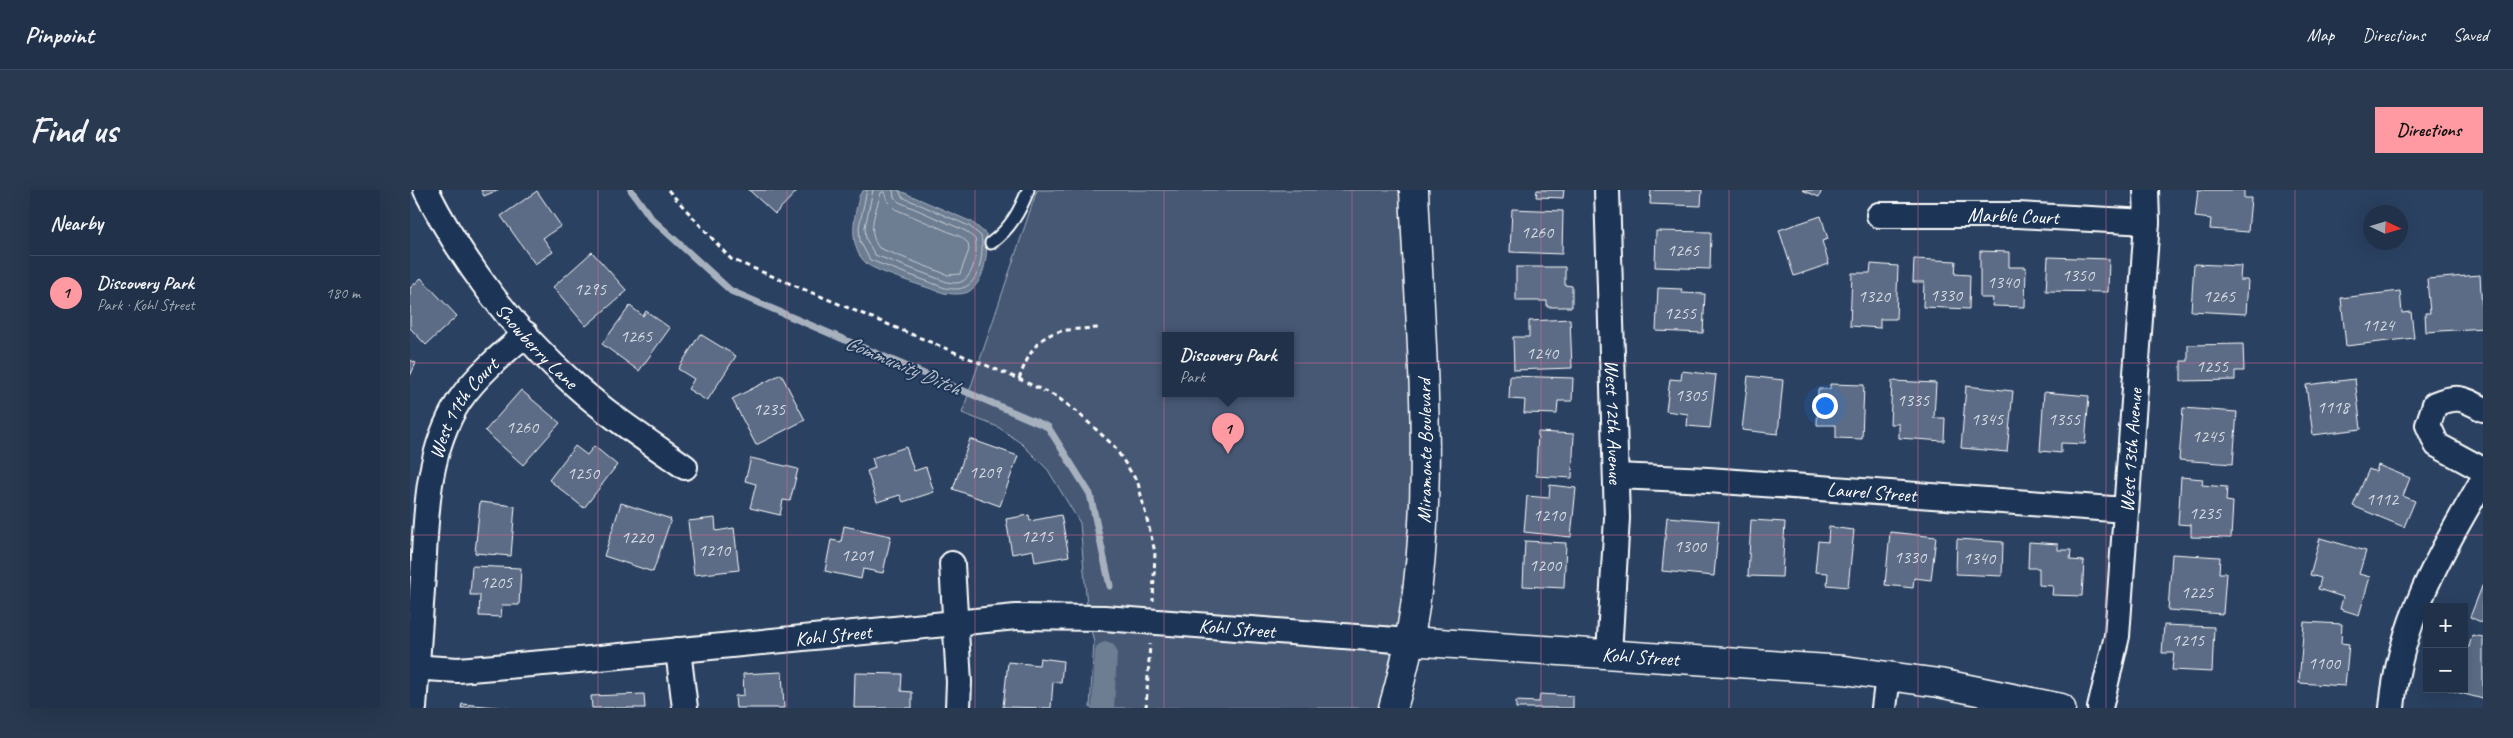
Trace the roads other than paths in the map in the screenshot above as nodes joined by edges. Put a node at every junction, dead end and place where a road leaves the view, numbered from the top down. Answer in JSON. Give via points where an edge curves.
{"nodes":[{"id":1,"x":426,"y":190,"type":"edge"},
{"id":2,"x":1028,"y":190,"type":"edge"},
{"id":3,"x":1414,"y":190,"type":"edge"},
{"id":4,"x":1607,"y":190,"type":"edge"},
{"id":5,"x":2146,"y":190,"type":"edge"},
{"id":6,"x":1879,"y":214,"type":"dead end"},
{"id":7,"x":2147,"y":222,"type":"junction"},
{"id":8,"x":992,"y":243,"type":"dead end"},
{"id":9,"x":526,"y":334,"type":"junction"},
{"id":10,"x":2483,"y":409,"type":"edge"},
{"id":11,"x":684,"y":467,"type":"dead end"},
{"id":12,"x":2483,"y":470,"type":"edge"},
{"id":13,"x":1616,"y":476,"type":"junction"},
{"id":14,"x":2483,"y":480,"type":"edge"},
{"id":15,"x":2126,"y":510,"type":"junction"},
{"id":16,"x":952,"y":564,"type":"dead end"},
{"id":17,"x":956,"y":622,"type":"junction"},
{"id":18,"x":1409,"y":642,"type":"junction"},
{"id":19,"x":678,"y":650,"type":"junction"},
{"id":20,"x":1608,"y":654,"type":"junction"},
{"id":21,"x":413,"y":667,"type":"edge"},
{"id":22,"x":1888,"y":676,"type":"junction"},
{"id":23,"x":414,"y":708,"type":"edge"},
{"id":24,"x":686,"y":708,"type":"edge"},
{"id":25,"x":958,"y":708,"type":"edge"},
{"id":26,"x":1393,"y":708,"type":"edge"},
{"id":27,"x":1884,"y":708,"type":"edge"},
{"id":28,"x":2061,"y":708,"type":"edge"},
{"id":29,"x":2100,"y":708,"type":"edge"},
{"id":30,"x":2392,"y":708,"type":"edge"}],
"edges":[{"from":1,"to":9,"type":"street","name":"Snowberry Lane","via":[[467,258]]},
{"from":2,"to":8,"type":"lane","via":[[1014,219]]},
{"from":3,"to":18,"type":"street","name":"Miramonte Boulevard","via":[[1423,403],[1423,515],[1421,561]]},
{"from":4,"to":13,"type":"street","name":"West 12th Avenue"},
{"from":5,"to":7,"type":"street","name":"West 13th Avenue"},
{"from":6,"to":7,"type":"street","name":"Marble Court","via":[[2018,215]]},
{"from":7,"to":15,"type":"street","name":"West 13th Avenue"},
{"from":9,"to":11,"type":"street","name":"Snowberry Lane","via":[[575,385]]},
{"from":9,"to":21,"type":"street","name":"West 11th Court","via":[[474,383],[459,402],[438,447],[432,470]]},
{"from":10,"to":12,"type":"street","via":[[2466,400],[2452,398],[2435,404],[2428,425],[2437,444]]},
{"from":13,"to":15,"type":"street","name":"Laurel Street"},
{"from":13,"to":20,"type":"street","name":"West 12th Avenue","via":[[1617,518]]},
{"from":14,"to":30,"type":"street","via":[[2412,614],[2399,656]]},
{"from":15,"to":29,"type":"street","name":"West 13th Avenue","via":[[2117,636]]},
{"from":16,"to":17,"type":"street"},
{"from":17,"to":18,"type":"street","name":"Kohl Street","via":[[1050,616]]},
{"from":17,"to":19,"type":"street","name":"Kohl Street"},
{"from":17,"to":25,"type":"street"},
{"from":18,"to":20,"type":"street","name":"Kohl Street"},
{"from":18,"to":26,"type":"street","name":"Miramonte Boulevard"},
{"from":19,"to":21,"type":"street","name":"Kohl Street","via":[[458,670]]},
{"from":19,"to":24,"type":"street"},
{"from":20,"to":22,"type":"street","name":"Kohl Street","via":[[1844,670]]},
{"from":21,"to":23,"type":"street","name":"West 11th Court"},
{"from":22,"to":27,"type":"street"},
{"from":22,"to":28,"type":"street","name":"Kohl Street"}]}
